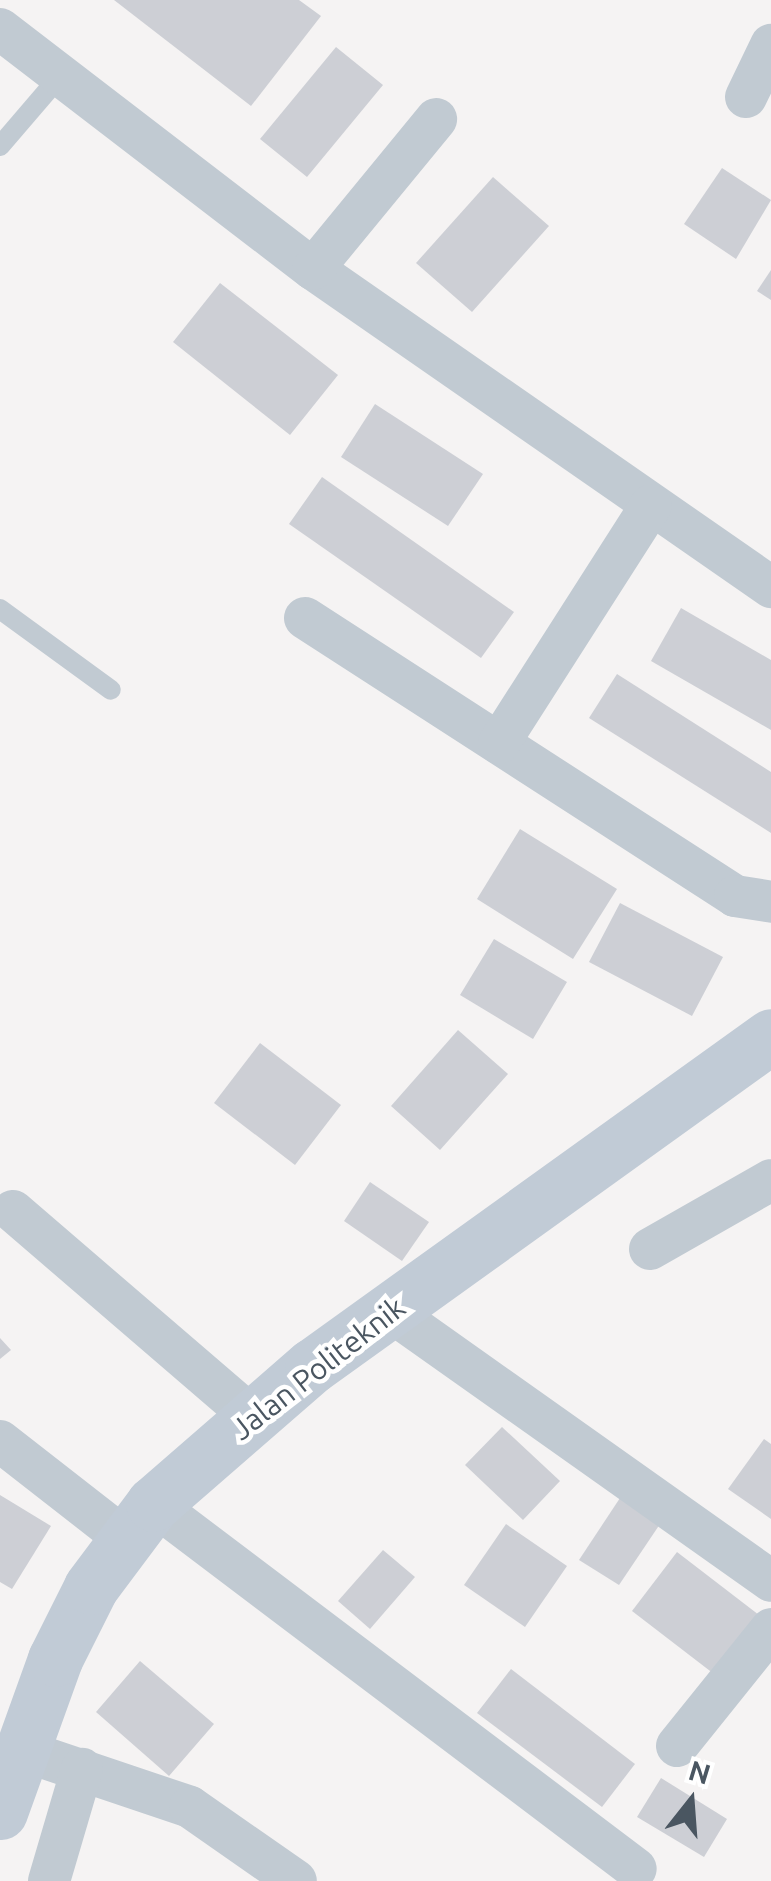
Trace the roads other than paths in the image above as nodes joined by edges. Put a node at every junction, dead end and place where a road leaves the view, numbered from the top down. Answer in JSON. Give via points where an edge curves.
{"nodes":[{"id":1,"x":0,"y":28,"type":"edge"},
{"id":2,"x":771,"y":45,"type":"edge"},
{"id":3,"x":60,"y":76,"type":"junction"},
{"id":4,"x":746,"y":97,"type":"dead end"},
{"id":5,"x":436,"y":120,"type":"dead end"},
{"id":6,"x":0,"y":146,"type":"edge"},
{"id":7,"x":313,"y":269,"type":"junction"},
{"id":8,"x":651,"y":504,"type":"junction"},
{"id":9,"x":771,"y":586,"type":"edge"},
{"id":10,"x":0,"y":608,"type":"edge"},
{"id":11,"x":305,"y":618,"type":"dead end"},
{"id":12,"x":111,"y":690,"type":"dead end"},
{"id":13,"x":500,"y":744,"type":"junction"},
{"id":14,"x":771,"y":902,"type":"edge"},
{"id":15,"x":771,"y":1036,"type":"edge"},
{"id":16,"x":771,"y":1180,"type":"edge"},
{"id":17,"x":13,"y":1211,"type":"dead end"},
{"id":18,"x":650,"y":1249,"type":"dead end"},
{"id":19,"x":390,"y":1311,"type":"junction"},
{"id":20,"x":251,"y":1416,"type":"junction"},
{"id":21,"x":0,"y":1440,"type":"edge"},
{"id":22,"x":139,"y":1521,"type":"junction"},
{"id":23,"x":771,"y":1581,"type":"edge"},
{"id":24,"x":771,"y":1629,"type":"edge"},
{"id":25,"x":678,"y":1746,"type":"dead end"},
{"id":26,"x":21,"y":1750,"type":"junction"},
{"id":27,"x":82,"y":1770,"type":"junction"},
{"id":28,"x":0,"y":1812,"type":"edge"},
{"id":29,"x":636,"y":1868,"type":"dead end"},
{"id":30,"x":294,"y":1880,"type":"edge"},
{"id":31,"x":49,"y":1881,"type":"edge"}],
"edges":[{"from":1,"to":3,"type":"street"},
{"from":2,"to":4,"type":"street"},
{"from":3,"to":6,"type":"lane"},
{"from":3,"to":7,"type":"street"},
{"from":5,"to":7,"type":"street"},
{"from":7,"to":8,"type":"street"},
{"from":8,"to":9,"type":"street"},
{"from":8,"to":13,"type":"street"},
{"from":10,"to":12,"type":"lane"},
{"from":11,"to":13,"type":"street"},
{"from":13,"to":14,"type":"street","via":[[735,896]]},
{"from":15,"to":19,"type":"street","name":"Jalan Politeknik"},
{"from":16,"to":18,"type":"street"},
{"from":17,"to":20,"type":"street"},
{"from":19,"to":20,"type":"street","name":"Jalan Politeknik"},
{"from":19,"to":23,"type":"street"},
{"from":20,"to":22,"type":"street","name":"Jalan Politeknik"},
{"from":21,"to":22,"type":"street"},
{"from":22,"to":26,"type":"street","name":"Jalan Politeknik","via":[[91,1587]]},
{"from":22,"to":29,"type":"street"},
{"from":24,"to":25,"type":"street"},
{"from":26,"to":27,"type":"street"},
{"from":26,"to":28,"type":"street","name":"Jalan Politeknik"},
{"from":27,"to":30,"type":"street","via":[[190,1807]]},
{"from":27,"to":31,"type":"street"}]}
